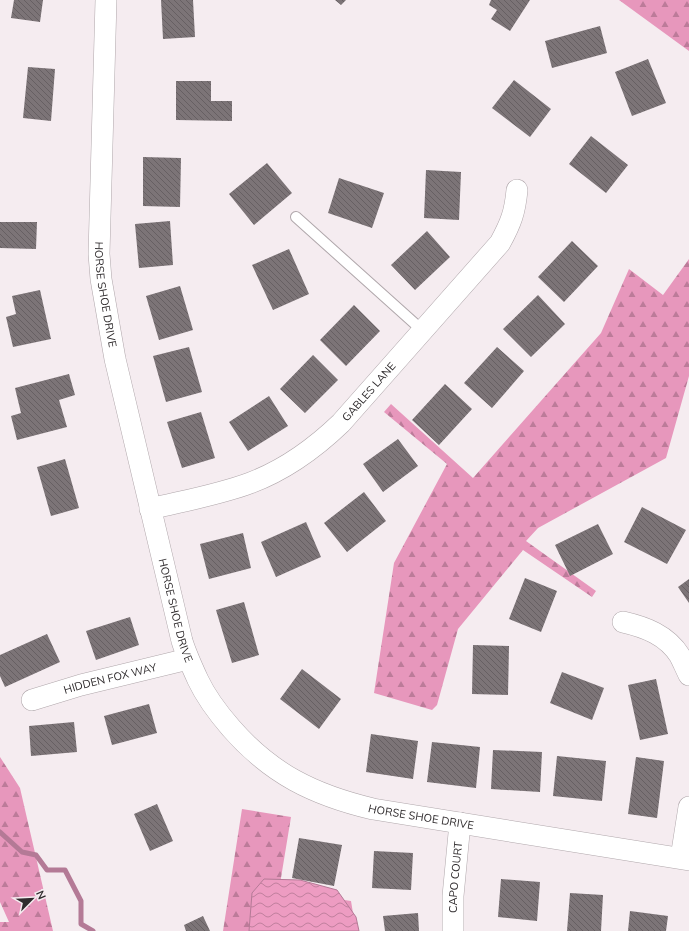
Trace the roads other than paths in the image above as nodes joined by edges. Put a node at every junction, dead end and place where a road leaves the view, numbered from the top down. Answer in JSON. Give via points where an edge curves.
{"nodes":[{"id":1,"x":106,"y":0,"type":"edge"},
{"id":2,"x":516,"y":190,"type":"dead end"},
{"id":3,"x":296,"y":217,"type":"dead end"},
{"id":4,"x":423,"y":331,"type":"junction"},
{"id":5,"x":150,"y":509,"type":"junction"},
{"id":6,"x":622,"y":622,"type":"dead end"},
{"id":7,"x":188,"y":659,"type":"junction"},
{"id":8,"x":689,"y":675,"type":"edge"},
{"id":9,"x":32,"y":700,"type":"dead end"},
{"id":10,"x":689,"y":807,"type":"edge"},
{"id":11,"x":460,"y":823,"type":"junction"},
{"id":12,"x":685,"y":859,"type":"edge"},
{"id":13,"x":453,"y":931,"type":"edge"}],
"edges":[{"from":1,"to":5,"type":"street","name":"HORSE SHOE DRIVE","via":[[100,254],[102,279],[115,359]]},
{"from":2,"to":4,"type":"street","name":"GABLES LANE","via":[[510,225],[500,243]]},
{"from":3,"to":4,"type":"lane"},
{"from":4,"to":5,"type":"street","name":"GABLES LANE","via":[[341,423],[297,459],[251,483]]},
{"from":5,"to":7,"type":"street","name":"HORSE SHOE DRIVE"},
{"from":6,"to":8,"type":"street","via":[[639,625],[655,632],[668,642],[680,655]]},
{"from":7,"to":9,"type":"street","name":"HIDDEN FOX WAY","via":[[81,685]]},
{"from":7,"to":11,"type":"street","name":"HORSE SHOE DRIVE","via":[[198,682],[219,714],[258,756],[283,774],[312,790],[346,803]]},
{"from":10,"to":12,"type":"street"},
{"from":11,"to":12,"type":"street","name":"HORSE SHOE DRIVE"},
{"from":11,"to":13,"type":"street","name":"CAPO COURT","via":[[453,896]]}]}
